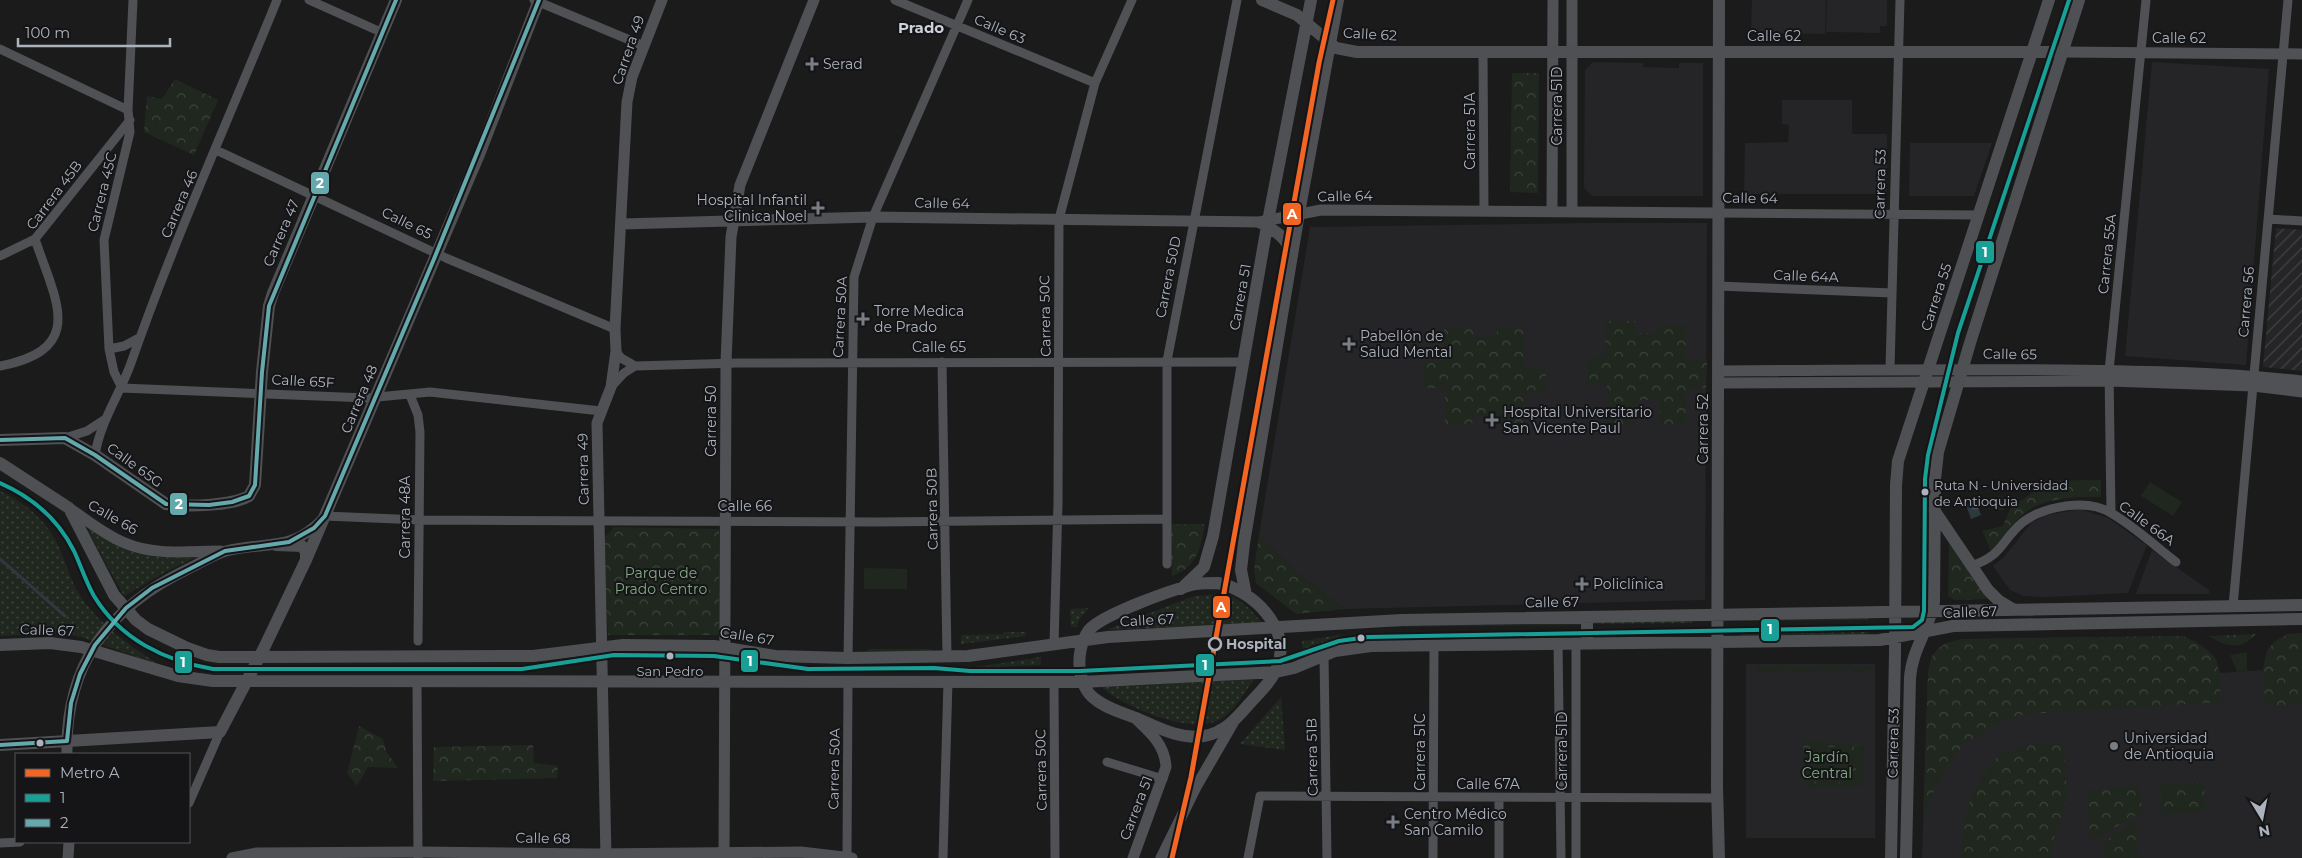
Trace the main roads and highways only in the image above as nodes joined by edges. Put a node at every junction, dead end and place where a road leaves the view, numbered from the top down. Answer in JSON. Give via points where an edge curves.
{"nodes":[{"id":1,"x":396,"y":0,"type":"edge"},
{"id":2,"x":1262,"y":0,"type":"edge"},
{"id":3,"x":1311,"y":0,"type":"edge"},
{"id":4,"x":1338,"y":0,"type":"edge"},
{"id":5,"x":1719,"y":0,"type":"edge"},
{"id":6,"x":2049,"y":0,"type":"edge"},
{"id":7,"x":2079,"y":0,"type":"edge"},
{"id":8,"x":537,"y":1,"type":"edge"},
{"id":9,"x":1306,"y":22,"type":"junction"},
{"id":10,"x":1330,"y":43,"type":"junction"},
{"id":11,"x":1718,"y":51,"type":"junction"},
{"id":12,"x":2032,"y":52,"type":"junction"},
{"id":13,"x":2062,"y":52,"type":"junction"},
{"id":14,"x":1265,"y":223,"type":"junction"},
{"id":15,"x":1292,"y":256,"type":"junction"},
{"id":16,"x":0,"y":440,"type":"edge"},
{"id":17,"x":0,"y":463,"type":"edge"},
{"id":18,"x":252,"y":492,"type":"joint"},
{"id":19,"x":69,"y":508,"type":"joint"},
{"id":20,"x":1934,"y":510,"type":"junction"},
{"id":21,"x":276,"y":545,"type":"road end"},
{"id":22,"x":306,"y":560,"type":"junction"},
{"id":23,"x":1180,"y":589,"type":"junction"},
{"id":24,"x":1246,"y":595,"type":"junction"},
{"id":25,"x":2302,"y":605,"type":"edge"},
{"id":26,"x":2014,"y":610,"type":"junction"},
{"id":27,"x":1896,"y":611,"type":"junction"},
{"id":28,"x":1932,"y":611,"type":"junction"},
{"id":29,"x":1718,"y":614,"type":"junction"},
{"id":30,"x":1587,"y":616,"type":"junction"},
{"id":31,"x":2302,"y":619,"type":"edge"},
{"id":32,"x":1276,"y":628,"type":"junction"},
{"id":33,"x":1924,"y":631,"type":"junction"},
{"id":34,"x":1895,"y":637,"type":"junction"},
{"id":35,"x":1084,"y":639,"type":"junction"},
{"id":36,"x":1718,"y":642,"type":"junction"},
{"id":37,"x":1581,"y":643,"type":"junction"},
{"id":38,"x":0,"y":646,"type":"edge"},
{"id":39,"x":1276,"y":672,"type":"junction"},
{"id":40,"x":1082,"y":682,"type":"junction"},
{"id":41,"x":0,"y":746,"type":"edge"},
{"id":42,"x":67,"y":748,"type":"edge"},
{"id":43,"x":16,"y":753,"type":"edge"},
{"id":44,"x":1719,"y":858,"type":"edge"},
{"id":45,"x":1891,"y":858,"type":"edge"},
{"id":46,"x":1906,"y":858,"type":"edge"}],
"edges":[{"from":1,"to":18,"type":"main road","name":"Carrera 47","via":[[269,306]]},
{"from":2,"to":9,"type":"main road","name":"Calle 62"},
{"from":3,"to":9,"type":"main road","name":"Carrera 51"},
{"from":4,"to":10,"type":"main road"},
{"from":5,"to":11,"type":"main road","name":"Carrera 52"},
{"from":6,"to":12,"type":"main road","name":"Carrera 55"},
{"from":7,"to":13,"type":"main road"},
{"from":8,"to":22,"type":"main road","name":"Carrera 48","via":[[438,254]]},
{"from":9,"to":10,"type":"main road","name":"Calle 62"},
{"from":9,"to":14,"type":"main road","name":"Carrera 51"},
{"from":10,"to":11,"type":"main road","name":"Calle 62","via":[[1336,48],[1357,52]]},
{"from":10,"to":15,"type":"main road"},
{"from":11,"to":12,"type":"main road","name":"Calle 62"},
{"from":11,"to":29,"type":"main road","name":"Carrera 52"},
{"from":12,"to":13,"type":"main road","name":"Calle 62"},
{"from":12,"to":27,"type":"main road","name":"Carrera 55","via":[[1901,451],[1897,472]]},
{"from":13,"to":20,"type":"main road","via":[[1937,460]]},
{"from":14,"to":15,"type":"main road","via":[[1287,242]]},
{"from":14,"to":23,"type":"main road","name":"Carrera 51","via":[[1209,555],[1199,573]]},
{"from":15,"to":24,"type":"main road","via":[[1242,554]]},
{"from":16,"to":18,"type":"main road","name":"Calle 65G","via":[[66,438],[166,504],[234,502]]},
{"from":17,"to":19,"type":"main road","name":"Calle 66"},
{"from":19,"to":35,"type":"main road","name":"Calle 67","via":[[114,595],[128,613],[148,629],[207,655],[533,656],[623,645],[698,645],[765,655],[848,658],[982,655]]},
{"from":20,"to":26,"type":"main road","via":[[1993,596]]},
{"from":20,"to":28,"type":"main road","via":[[1935,593]]},
{"from":21,"to":22,"type":"main road","via":[[302,546]]},
{"from":22,"to":42,"type":"main road","name":"Carrera 48","via":[[220,732]]},
{"from":23,"to":24,"type":"main road","via":[[1218,583]]},
{"from":23,"to":35,"type":"main road","via":[[1105,618]]},
{"from":24,"to":32,"type":"main road","via":[[1268,615]]},
{"from":25,"to":26,"type":"main road","name":"Calle 67"},
{"from":26,"to":28,"type":"main road","name":"Calle 67"},
{"from":27,"to":28,"type":"main road","name":"Calle 67"},
{"from":27,"to":29,"type":"main road","name":"Calle 67"},
{"from":27,"to":34,"type":"main road","name":"Carrera 53"},
{"from":28,"to":33,"type":"main road","name":"Carrera 53"},
{"from":29,"to":30,"type":"main road","name":"Calle 67"},
{"from":29,"to":36,"type":"main road","name":"Carrera 52"},
{"from":30,"to":32,"type":"main road","name":"Calle 67","via":[[1402,620]]},
{"from":30,"to":37,"type":"main road"},
{"from":31,"to":33,"type":"main road","name":"Calle 67","via":[[1953,626]]},
{"from":32,"to":35,"type":"main road","name":"Calle 67"},
{"from":32,"to":39,"type":"main road","via":[[1280,661]]},
{"from":33,"to":34,"type":"main road","name":"Calle 67"},
{"from":33,"to":46,"type":"main road","name":"Carrera 53","via":[[1914,654],[1910,678]]},
{"from":34,"to":36,"type":"main road","name":"Calle 67","via":[[1880,640]]},
{"from":34,"to":45,"type":"main road","name":"Carrera 53"},
{"from":35,"to":40,"type":"main road","via":[[1079,665]]},
{"from":36,"to":37,"type":"main road","name":"Calle 67"},
{"from":36,"to":44,"type":"main road","name":"Carrera 52"},
{"from":37,"to":39,"type":"main road","name":"Calle 67","via":[[1360,647],[1324,655]]},
{"from":38,"to":40,"type":"main road","name":"Calle 67","via":[[65,644],[178,676],[213,681]]},
{"from":39,"to":40,"type":"main road","name":"Calle 67"},
{"from":39,"to":40,"type":"main road","via":[[1236,719],[1218,732],[1195,737],[1173,733],[1094,699]]},
{"from":41,"to":42,"type":"main road"},
{"from":41,"to":43,"type":"main road"}]}
